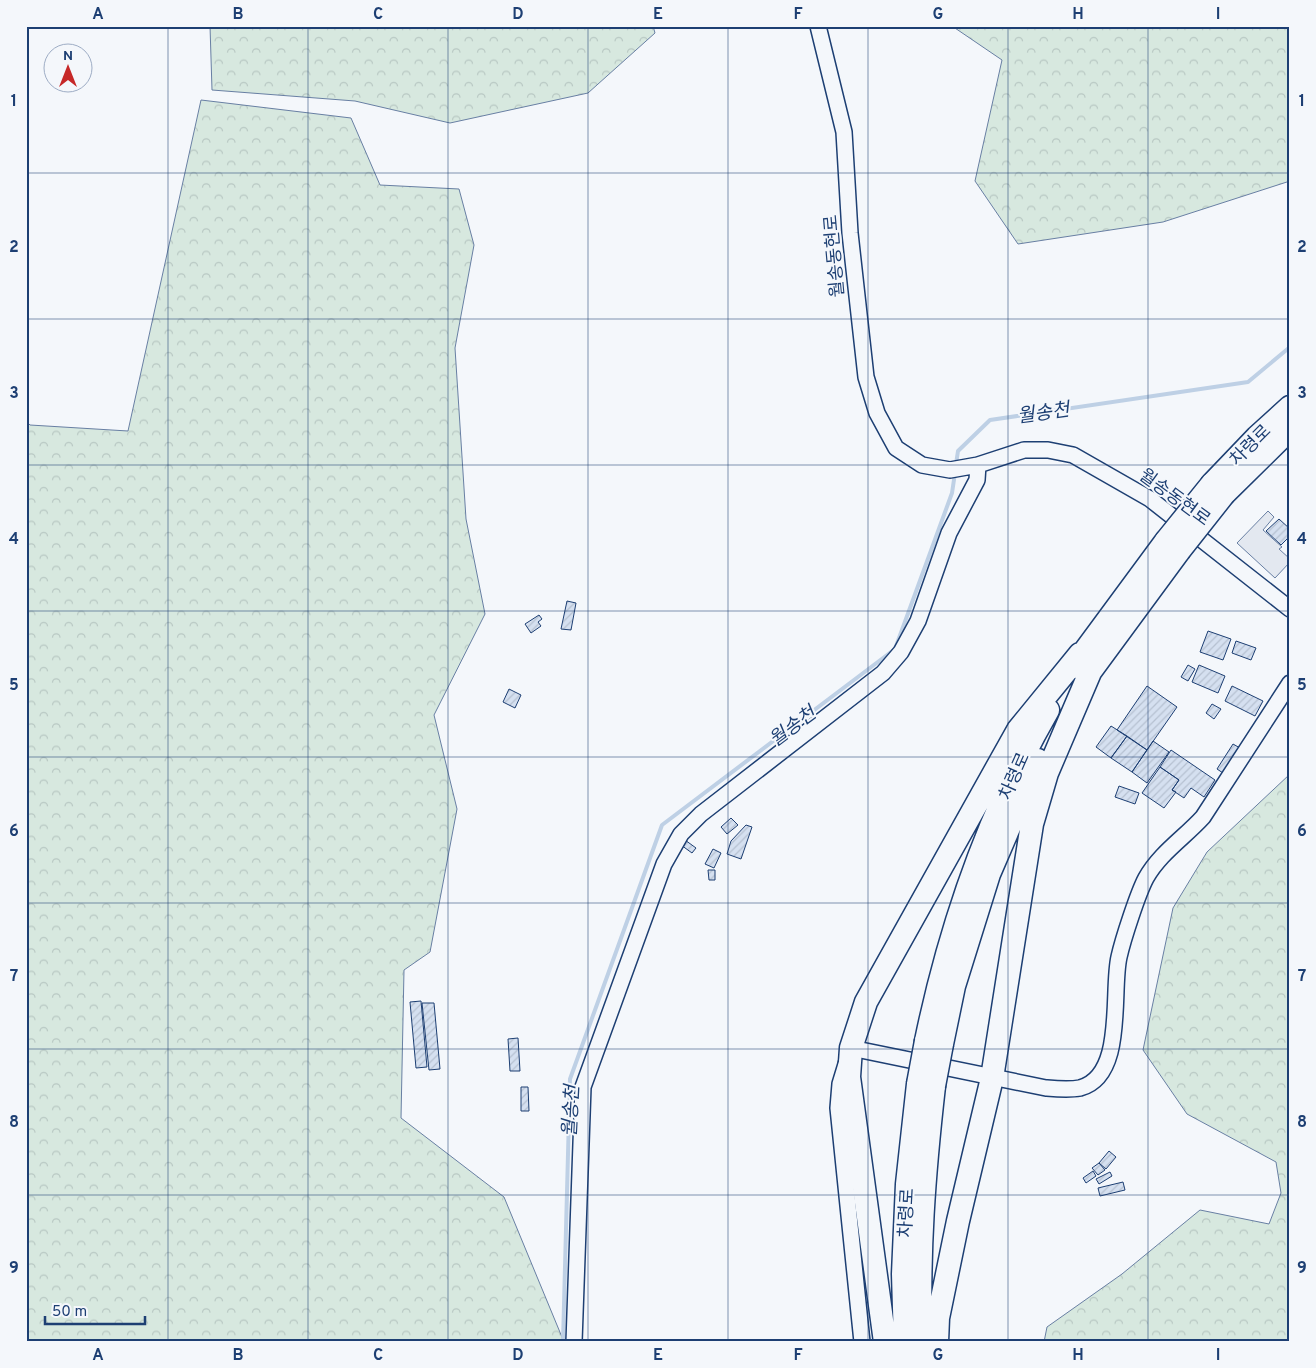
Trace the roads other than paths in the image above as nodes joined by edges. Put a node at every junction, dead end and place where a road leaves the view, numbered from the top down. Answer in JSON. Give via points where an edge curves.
{"nodes":[{"id":1,"x":818,"y":26,"type":"edge"},
{"id":2,"x":1290,"y":408,"type":"edge"},
{"id":3,"x":1290,"y":429,"type":"edge"},
{"id":4,"x":971,"y":466,"type":"junction"},
{"id":5,"x":1218,"y":489,"type":"junction"},
{"id":6,"x":1290,"y":609,"type":"edge"},
{"id":7,"x":1087,"y":658,"type":"junction"},
{"id":8,"x":1290,"y":683,"type":"edge"},
{"id":9,"x":850,"y":1048,"type":"junction"},
{"id":10,"x":992,"y":1078,"type":"junction"},
{"id":11,"x":926,"y":1085,"type":"junction"},
{"id":12,"x":574,"y":1342,"type":"edge"},
{"id":13,"x":862,"y":1342,"type":"edge"},
{"id":14,"x":885,"y":1342,"type":"edge"},
{"id":15,"x":905,"y":1342,"type":"edge"},
{"id":16,"x":921,"y":1342,"type":"edge"},
{"id":17,"x":937,"y":1342,"type":"edge"}],
"edges":[{"from":1,"to":4,"type":"street","name":"월송동현로","via":[[844,132],[850,232],[866,377],[877,413],[896,448],[922,465],[950,470]]},
{"from":2,"to":5,"type":"highway","name":"차령로","via":[[1257,437]]},
{"from":3,"to":5,"type":"highway","name":"차령로"},
{"from":4,"to":6,"type":"street","name":"월송동현로","via":[[1024,450],[1073,455],[1150,499]]},
{"from":4,"to":12,"type":"street","via":[[977,480],[949,533],[918,621],[901,652],[882,673],[701,814],[681,834],[664,864],[583,1087]]},
{"from":5,"to":7,"type":"highway","name":"차령로","bridge":true},
{"from":7,"to":9,"type":"highway","via":[[1018,730],[866,1002]]},
{"from":7,"to":10,"type":"highway","via":[[1032,824]]},
{"from":7,"to":11,"type":"highway","name":"차령로","bridge":true,"via":[[1036,764],[989,874],[934,1043]]},
{"from":8,"to":10,"type":"street","via":[[1203,817],[1157,862],[1146,878],[1119,956],[1112,1050],[1104,1067],[1082,1087],[1066,1090]]},
{"from":9,"to":10,"type":"street"},
{"from":9,"to":13,"type":"street","via":[[840,1084],[838,1108]]},
{"from":9,"to":14,"type":"highway","via":[[850,1087]]},
{"from":10,"to":17,"type":"highway","via":[[958,1221],[938,1318]]},
{"from":11,"to":15,"type":"highway","name":"차령로","via":[[907,1184],[903,1274]]},
{"from":11,"to":16,"type":"highway","name":"차령로","via":[[919,1274]]}]}
